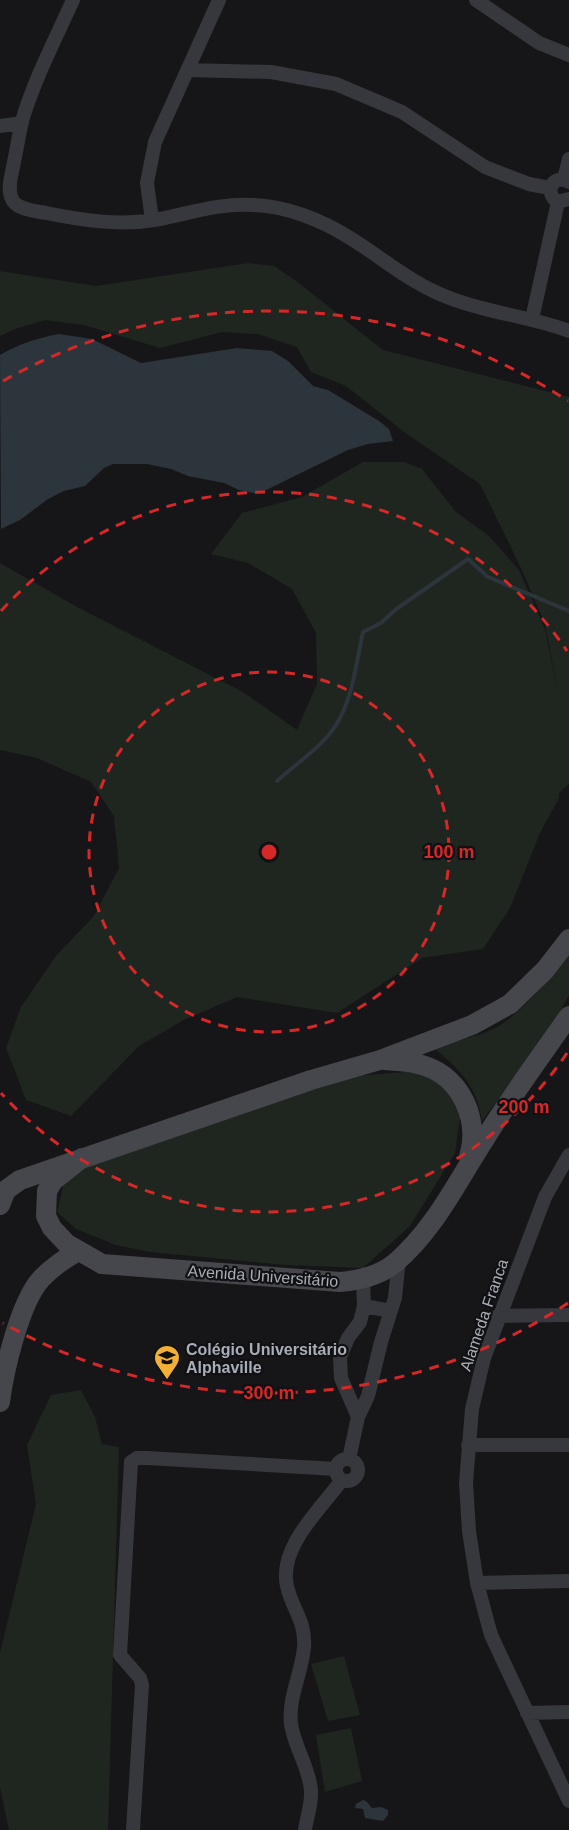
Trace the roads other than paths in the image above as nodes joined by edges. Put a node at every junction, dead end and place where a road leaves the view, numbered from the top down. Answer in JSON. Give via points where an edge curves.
{"nodes":[{"id":1,"x":73,"y":0,"type":"edge"},
{"id":2,"x":219,"y":0,"type":"edge"},
{"id":3,"x":476,"y":0,"type":"edge"},
{"id":4,"x":569,"y":55,"type":"edge"},
{"id":5,"x":188,"y":70,"type":"junction"},
{"id":6,"x":22,"y":123,"type":"junction"},
{"id":7,"x":0,"y":126,"type":"edge"},
{"id":8,"x":569,"y":159,"type":"edge"},
{"id":9,"x":567,"y":181,"type":"edge"},
{"id":10,"x":550,"y":188,"type":"junction"},
{"id":11,"x":564,"y":200,"type":"edge"},
{"id":12,"x":152,"y":220,"type":"junction"},
{"id":13,"x":532,"y":319,"type":"junction"},
{"id":14,"x":569,"y":331,"type":"edge"},
{"id":15,"x":569,"y":939,"type":"edge"},
{"id":16,"x":569,"y":1016,"type":"edge"},
{"id":17,"x":380,"y":1060,"type":"junction"},
{"id":18,"x":569,"y":1155,"type":"edge"},
{"id":19,"x":82,"y":1158,"type":"junction"},
{"id":20,"x":466,"y":1168,"type":"junction"},
{"id":21,"x":562,"y":1177,"type":"edge"},
{"id":22,"x":3,"y":1197,"type":"edge"},
{"id":23,"x":78,"y":1251,"type":"junction"},
{"id":24,"x":399,"y":1259,"type":"junction"},
{"id":25,"x":363,"y":1280,"type":"junction"},
{"id":26,"x":364,"y":1306,"type":"junction"},
{"id":27,"x":392,"y":1311,"type":"junction"},
{"id":28,"x":569,"y":1315,"type":"edge"},
{"id":29,"x":498,"y":1316,"type":"junction"},
{"id":30,"x":0,"y":1402,"type":"edge"},
{"id":31,"x":358,"y":1417,"type":"junction"},
{"id":32,"x":468,"y":1445,"type":"junction"},
{"id":33,"x":569,"y":1445,"type":"edge"},
{"id":34,"x":349,"y":1460,"type":"junction"},
{"id":35,"x":339,"y":1474,"type":"junction"},
{"id":36,"x":569,"y":1581,"type":"edge"},
{"id":37,"x":477,"y":1583,"type":"junction"},
{"id":38,"x":569,"y":1712,"type":"edge"},
{"id":39,"x":527,"y":1713,"type":"junction"},
{"id":40,"x":569,"y":1801,"type":"edge"},
{"id":41,"x":133,"y":1830,"type":"edge"},
{"id":42,"x":305,"y":1830,"type":"edge"}],
"edges":[{"from":1,"to":6,"type":"street"},
{"from":2,"to":5,"type":"street"},
{"from":3,"to":4,"type":"street","via":[[539,43]]},
{"from":5,"to":10,"type":"street","via":[[270,72],[336,84],[402,112],[485,167]]},
{"from":5,"to":12,"type":"street","via":[[149,164],[147,183]]},
{"from":6,"to":7,"type":"street"},
{"from":6,"to":12,"type":"street","via":[[9,192],[15,204],[96,221]]},
{"from":8,"to":9,"type":"street"},
{"from":9,"to":10,"type":"street","via":[[555,180]]},
{"from":10,"to":11,"type":"street","via":[[551,196]]},
{"from":11,"to":13,"type":"street"},
{"from":12,"to":13,"type":"street","via":[[237,204],[291,211],[350,237],[419,285],[478,308]]},
{"from":13,"to":14,"type":"street"},
{"from":15,"to":17,"type":"main road","via":[[530,985],[496,1013]]},
{"from":16,"to":20,"type":"main road","name":"Avenida Universitário"},
{"from":17,"to":19,"type":"main road"},
{"from":17,"to":20,"type":"main road","via":[[427,1066],[448,1079],[463,1098],[472,1120],[473,1144]]},
{"from":18,"to":21,"type":"street","name":"Alameda Franca"},
{"from":19,"to":22,"type":"main road","via":[[20,1180]]},
{"from":19,"to":23,"type":"main road","name":"Avenida Universitário","via":[[53,1181],[46,1200],[46,1216],[52,1228]]},
{"from":20,"to":24,"type":"main road","name":"Avenida Universitário","via":[[441,1210]]},
{"from":21,"to":29,"type":"street","name":"Alameda Franca","via":[[545,1197]]},
{"from":23,"to":25,"type":"main road","name":"Avenida Universitário","via":[[102,1264],[340,1282]]},
{"from":23,"to":30,"type":"main road","via":[[39,1281],[23,1311],[7,1359]]},
{"from":24,"to":25,"type":"main road","name":"Avenida Universitário"},
{"from":24,"to":27,"type":"street"},
{"from":25,"to":26,"type":"street"},
{"from":26,"to":27,"type":"street"},
{"from":26,"to":31,"type":"street","via":[[360,1322],[340,1357],[340,1378]]},
{"from":27,"to":31,"type":"street","via":[[368,1396]]},
{"from":28,"to":29,"type":"street"},
{"from":29,"to":32,"type":"street","name":"Alameda Franca","via":[[477,1385]]},
{"from":31,"to":34,"type":"street"},
{"from":32,"to":33,"type":"street"},
{"from":32,"to":37,"type":"street","name":"Alameda Franca","via":[[469,1531]]},
{"from":34,"to":35,"type":"street","via":[[341,1461]]},
{"from":34,"to":35,"type":"street","via":[[358,1472],[355,1478],[349,1481]]},
{"from":35,"to":41,"type":"street","via":[[147,1458],[131,1462],[120,1655],[142,1685]]},
{"from":35,"to":42,"type":"street","via":[[296,1540],[284,1572],[304,1631],[291,1712],[293,1733],[311,1787]]},
{"from":36,"to":37,"type":"street"},
{"from":37,"to":39,"type":"street","name":"Alameda Franca","via":[[491,1635]]},
{"from":38,"to":39,"type":"street"},
{"from":39,"to":40,"type":"street","name":"Alameda Franca"}]}
